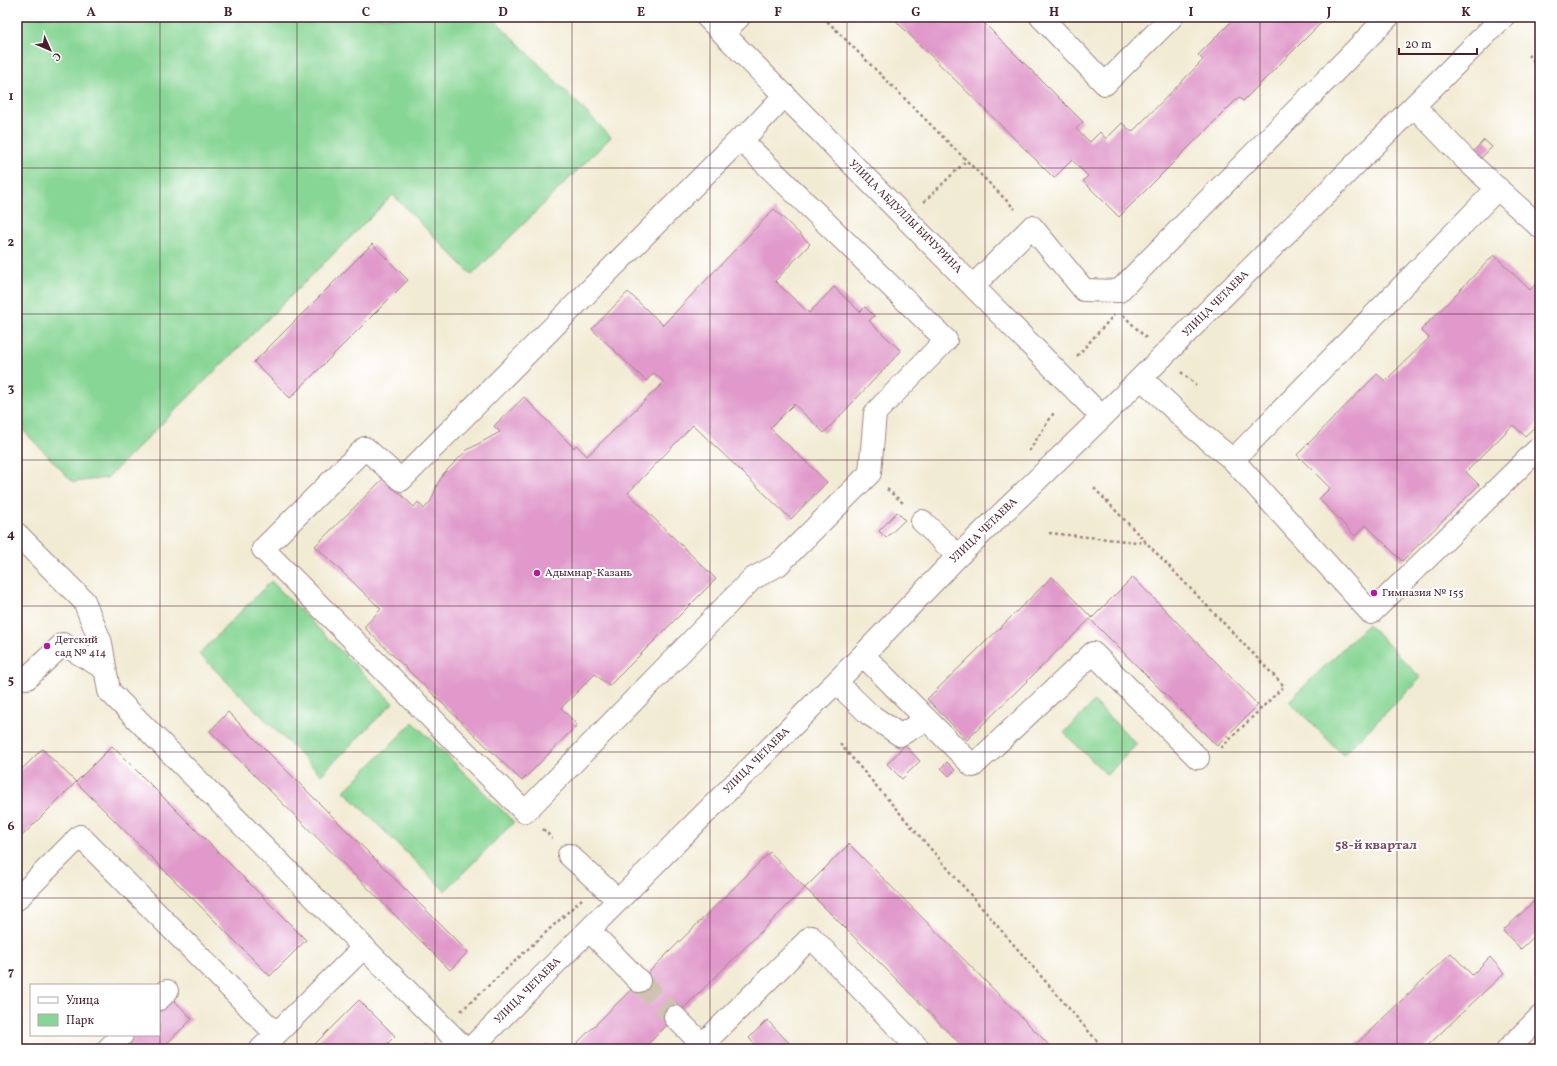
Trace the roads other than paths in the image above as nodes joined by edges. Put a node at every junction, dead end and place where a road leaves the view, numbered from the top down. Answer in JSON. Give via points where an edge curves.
{"nodes":[{"id":1,"x":707,"y":17,"type":"edge"},
{"id":2,"x":740,"y":17,"type":"edge"},
{"id":3,"x":1041,"y":17,"type":"edge"},
{"id":4,"x":1172,"y":17,"type":"edge"},
{"id":5,"x":1388,"y":17,"type":"edge"},
{"id":6,"x":1503,"y":17,"type":"edge"},
{"id":7,"x":723,"y":33,"type":"junction"},
{"id":8,"x":785,"y":95,"type":"junction"},
{"id":9,"x":1414,"y":106,"type":"junction"},
{"id":10,"x":740,"y":139,"type":"junction"},
{"id":11,"x":1498,"y":188,"type":"junction"},
{"id":12,"x":1540,"y":227,"type":"edge"},
{"id":13,"x":973,"y":286,"type":"junction"},
{"id":14,"x":1141,"y":378,"type":"junction"},
{"id":15,"x":1102,"y":416,"type":"junction"},
{"id":16,"x":1540,"y":447,"type":"edge"},
{"id":17,"x":1233,"y":460,"type":"junction"},
{"id":18,"x":922,"y":521,"type":"road end"},
{"id":19,"x":17,"y":534,"type":"edge"},
{"id":20,"x":958,"y":556,"type":"junction"},
{"id":21,"x":863,"y":655,"type":"junction"},
{"id":22,"x":105,"y":670,"type":"junction"},
{"id":23,"x":20,"y":678,"type":"edge"},
{"id":24,"x":836,"y":682,"type":"junction"},
{"id":25,"x":928,"y":720,"type":"junction"},
{"id":26,"x":1198,"y":758,"type":"dead end"},
{"id":27,"x":569,"y":855,"type":"road end"},
{"id":28,"x":17,"y":899,"type":"edge"},
{"id":29,"x":618,"y":900,"type":"junction"},
{"id":30,"x":589,"y":930,"type":"junction"},
{"id":31,"x":364,"y":947,"type":"junction"},
{"id":32,"x":639,"y":981,"type":"tunnel mouth"},
{"id":33,"x":675,"y":1017,"type":"tunnel mouth"},
{"id":34,"x":1540,"y":1017,"type":"edge"},
{"id":35,"x":121,"y":1036,"type":"edge"},
{"id":36,"x":268,"y":1042,"type":"edge"},
{"id":37,"x":702,"y":1048,"type":"edge"},
{"id":38,"x":108,"y":1049,"type":"edge"},
{"id":39,"x":465,"y":1049,"type":"edge"},
{"id":40,"x":470,"y":1049,"type":"edge"},
{"id":41,"x":919,"y":1049,"type":"edge"},
{"id":42,"x":1508,"y":1049,"type":"edge"}],
"edges":[{"from":1,"to":7,"type":"street","name":"УЛИЦА АБДУЛЛЫ БИЧУРИНА"},
{"from":2,"to":7,"type":"street"},
{"from":3,"to":4,"type":"street","via":[[1105,84]]},
{"from":5,"to":13,"type":"street","via":[[1119,291],[1084,290],[1032,227]]},
{"from":6,"to":9,"type":"street","name":"УЛИЦА ЧЕТАЕВА"},
{"from":7,"to":8,"type":"street","name":"УЛИЦА АБДУЛЛЫ БИЧУРИНА"},
{"from":8,"to":10,"type":"street"},
{"from":8,"to":13,"type":"street","name":"УЛИЦА АБДУЛЛЫ БИЧУРИНА"},
{"from":9,"to":11,"type":"street","via":[[1465,159]]},
{"from":9,"to":14,"type":"street","name":"УЛИЦА ЧЕТАЕВА"},
{"from":10,"to":10,"type":"street","via":[[401,480],[365,448],[263,549],[525,812],[752,579],[778,565],[870,472],[875,413],[946,340]]},
{"from":11,"to":12,"type":"street"},
{"from":11,"to":17,"type":"street"},
{"from":13,"to":15,"type":"street","name":"УЛИЦА АБДУЛЛЫ БИЧУРИНА"},
{"from":14,"to":15,"type":"street","name":"УЛИЦА ЧЕТАЕВА"},
{"from":14,"to":17,"type":"street"},
{"from":15,"to":20,"type":"street","name":"УЛИЦА ЧЕТАЕВА"},
{"from":16,"to":17,"type":"street","via":[[1371,613]]},
{"from":18,"to":20,"type":"street"},
{"from":19,"to":22,"type":"street","via":[[84,601],[101,643]]},
{"from":20,"to":21,"type":"street","name":"УЛИЦА ЧЕТАЕВА"},
{"from":21,"to":24,"type":"street","name":"УЛИЦА ЧЕТАЕВА"},
{"from":21,"to":25,"type":"street"},
{"from":22,"to":23,"type":"street","via":[[63,644]]},
{"from":22,"to":31,"type":"street","via":[[109,691]]},
{"from":24,"to":25,"type":"street","via":[[869,714],[900,735]]},
{"from":24,"to":29,"type":"street","name":"УЛИЦА ЧЕТАЕВА"},
{"from":25,"to":26,"type":"street","via":[[973,766],[1093,653]]},
{"from":27,"to":29,"type":"street"},
{"from":28,"to":36,"type":"street","via":[[80,836]]},
{"from":29,"to":30,"type":"street","name":"УЛИЦА ЧЕТАЕВА"},
{"from":30,"to":32,"type":"street"},
{"from":30,"to":40,"type":"street","name":"УЛИЦА ЧЕТАЕВА"},
{"from":31,"to":36,"type":"street"},
{"from":31,"to":39,"type":"street"},
{"from":33,"to":37,"type":"street"},
{"from":34,"to":42,"type":"street"},
{"from":35,"to":38,"type":"street"},
{"from":37,"to":41,"type":"street","via":[[811,938]]}]}
